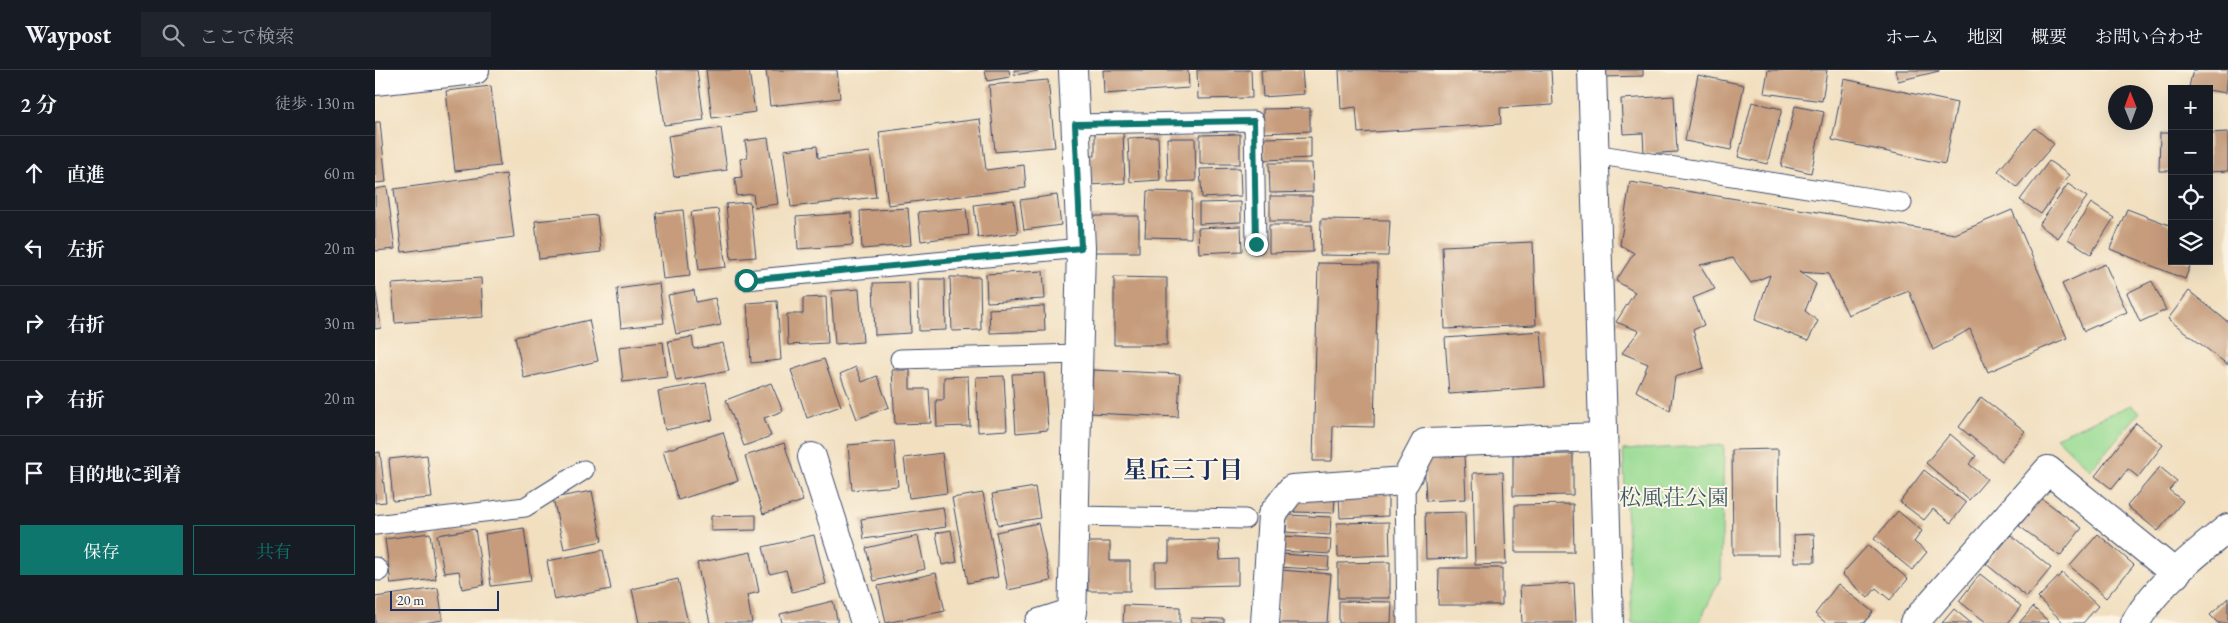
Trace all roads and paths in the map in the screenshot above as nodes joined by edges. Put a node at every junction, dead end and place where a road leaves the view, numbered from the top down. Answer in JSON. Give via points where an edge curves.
{"nodes":[{"id":1,"x":475,"y":70,"type":"edge"},
{"id":2,"x":1073,"y":70,"type":"edge"},
{"id":3,"x":1592,"y":70,"type":"edge"},
{"id":4,"x":375,"y":81,"type":"edge"},
{"id":5,"x":1075,"y":124,"type":"junction"},
{"id":6,"x":1594,"y":154,"type":"junction"},
{"id":7,"x":1902,"y":203,"type":"dead end"},
{"id":8,"x":1256,"y":244,"type":"dead end"},
{"id":9,"x":1081,"y":248,"type":"junction"},
{"id":10,"x":746,"y":280,"type":"dead end"},
{"id":11,"x":1079,"y":354,"type":"junction"},
{"id":12,"x":900,"y":359,"type":"dead end"},
{"id":13,"x":1603,"y":437,"type":"junction"},
{"id":14,"x":812,"y":457,"type":"dead end"},
{"id":15,"x":584,"y":470,"type":"dead end"},
{"id":16,"x":1405,"y":481,"type":"junction"},
{"id":17,"x":1075,"y":516,"type":"junction"},
{"id":18,"x":1245,"y":519,"type":"dead end"},
{"id":19,"x":375,"y":525,"type":"edge"},
{"id":20,"x":2228,"y":528,"type":"edge"},
{"id":21,"x":2176,"y":574,"type":"junction"},
{"id":22,"x":1072,"y":618,"type":"edge"},
{"id":23,"x":865,"y":623,"type":"edge"},
{"id":24,"x":1039,"y":623,"type":"edge"},
{"id":25,"x":1265,"y":623,"type":"edge"},
{"id":26,"x":1407,"y":623,"type":"edge"},
{"id":27,"x":1609,"y":623,"type":"edge"},
{"id":28,"x":1914,"y":623,"type":"edge"},
{"id":29,"x":2135,"y":623,"type":"edge"}],
"edges":[{"from":1,"to":4,"type":"street"},
{"from":2,"to":5,"type":"street"},
{"from":3,"to":6,"type":"street"},
{"from":5,"to":8,"type":"lane","via":[[1254,121]]},
{"from":5,"to":9,"type":"street"},
{"from":6,"to":7,"type":"lane"},
{"from":6,"to":13,"type":"street"},
{"from":9,"to":10,"type":"lane"},
{"from":9,"to":11,"type":"street"},
{"from":11,"to":12,"type":"lane"},
{"from":11,"to":17,"type":"street"},
{"from":13,"to":16,"type":"street","via":[[1425,443]]},
{"from":13,"to":27,"type":"street"},
{"from":14,"to":23,"type":"street"},
{"from":15,"to":19,"type":"lane","via":[[525,507]]},
{"from":16,"to":25,"type":"street","via":[[1292,489],[1272,515]]},
{"from":16,"to":26,"type":"lane"},
{"from":17,"to":18,"type":"lane"},
{"from":17,"to":22,"type":"street"},
{"from":20,"to":21,"type":"street","via":[[2192,556]]},
{"from":21,"to":28,"type":"street","via":[[2048,470]]},
{"from":21,"to":29,"type":"street","via":[[2145,605]]},
{"from":22,"to":24,"type":"street"}]}
